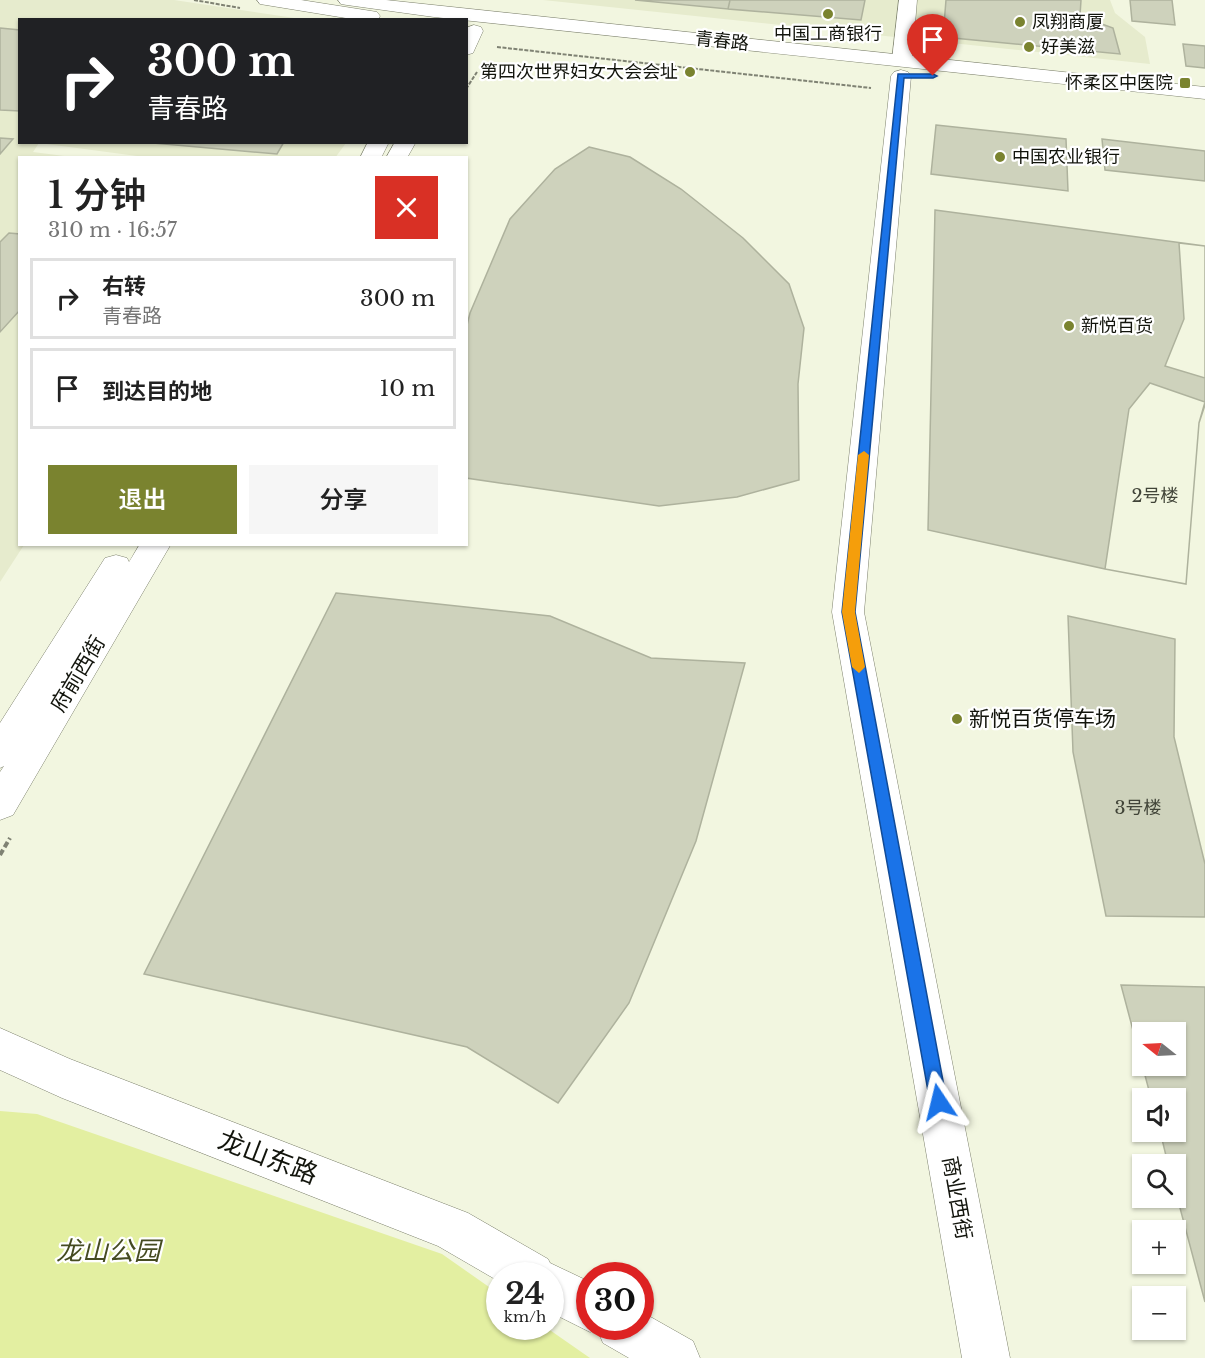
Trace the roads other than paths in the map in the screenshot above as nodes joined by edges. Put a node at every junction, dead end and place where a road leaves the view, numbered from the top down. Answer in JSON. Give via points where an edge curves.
{"nodes":[{"id":1,"x":266,"y":0,"type":"edge"},
{"id":2,"x":347,"y":0,"type":"edge"},
{"id":3,"x":908,"y":0,"type":"edge"},
{"id":4,"x":470,"y":16,"type":"edge"},
{"id":5,"x":380,"y":18,"type":"edge"},
{"id":6,"x":468,"y":32,"type":"edge"},
{"id":7,"x":902,"y":68,"type":"junction"},
{"id":8,"x":1205,"y":93,"type":"edge"},
{"id":9,"x":1205,"y":103,"type":"edge"},
{"id":10,"x":129,"y":546,"type":"edge"},
{"id":11,"x":155,"y":546,"type":"edge"},
{"id":12,"x":0,"y":753,"type":"edge"},
{"id":13,"x":0,"y":804,"type":"edge"},
{"id":14,"x":0,"y":1049,"type":"edge"},
{"id":15,"x":509,"y":1262,"type":"edge"},
{"id":16,"x":644,"y":1340,"type":"edge"},
{"id":17,"x":676,"y":1358,"type":"edge"},
{"id":18,"x":986,"y":1358,"type":"edge"}],
"edges":[{"from":1,"to":5,"type":"street"},
{"from":2,"to":4,"type":"street","name":"青春路"},
{"from":3,"to":7,"type":"street","name":"商业西街"},
{"from":4,"to":6,"type":"street"},
{"from":4,"to":7,"type":"street","name":"青春路"},
{"from":7,"to":8,"type":"street","name":"青春路"},
{"from":7,"to":9,"type":"street","name":"青春路","via":[[933,76]]},
{"from":7,"to":18,"type":"street","name":"商业西街","via":[[848,612]]},
{"from":10,"to":12,"type":"street","name":"府前西街"},
{"from":11,"to":13,"type":"street","name":"府前西街"},
{"from":14,"to":15,"type":"street","name":"龙山东路","via":[[62,1077],[452,1229]]},
{"from":16,"to":17,"type":"street"}]}
